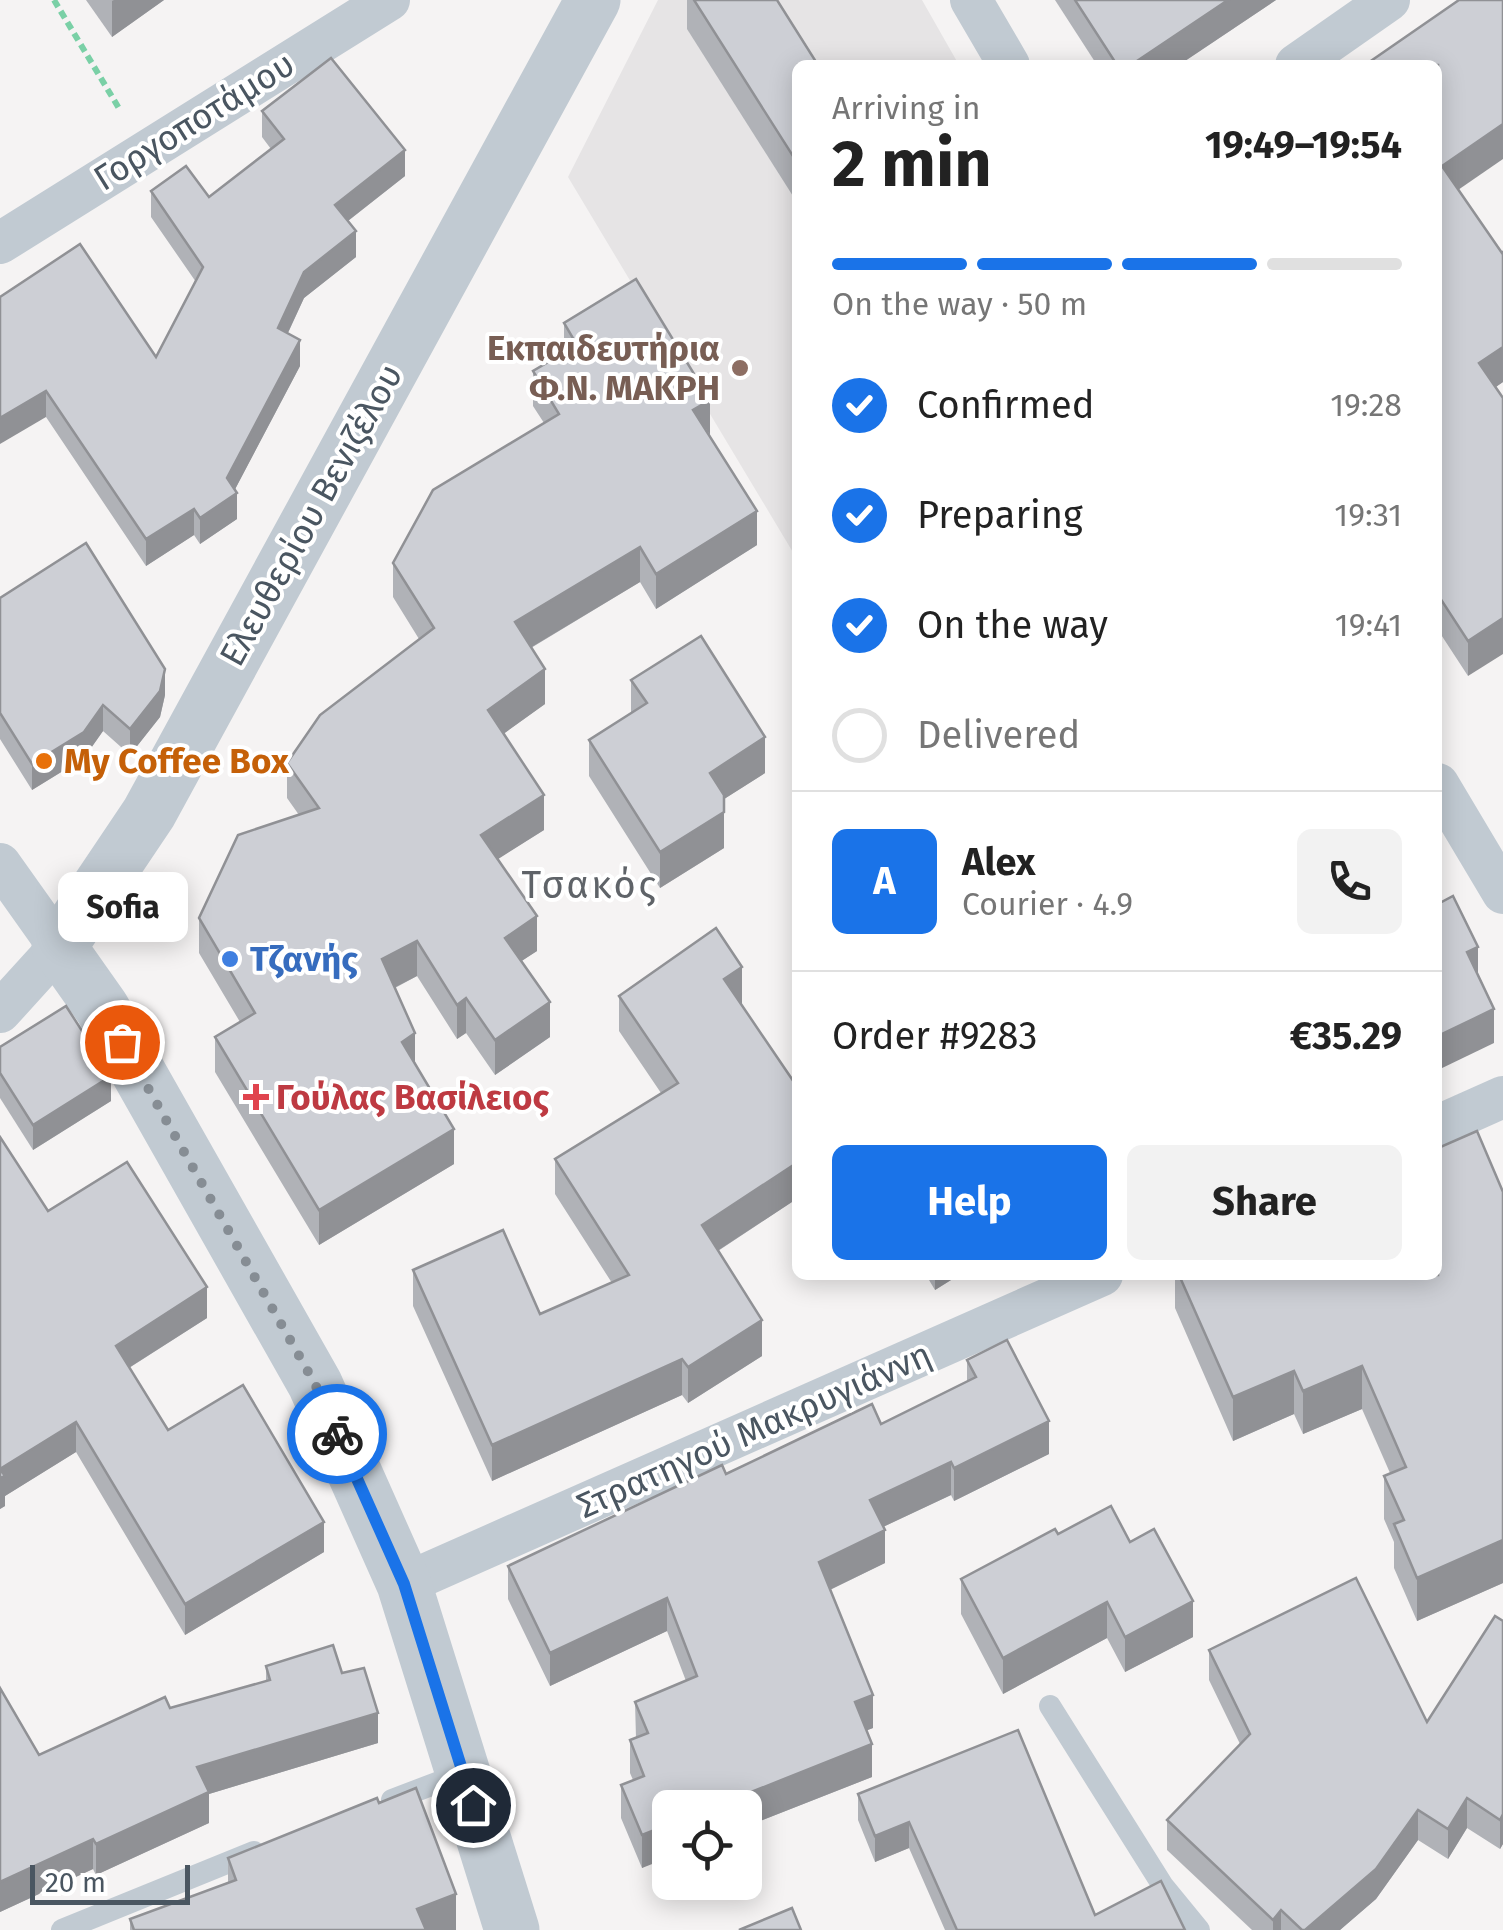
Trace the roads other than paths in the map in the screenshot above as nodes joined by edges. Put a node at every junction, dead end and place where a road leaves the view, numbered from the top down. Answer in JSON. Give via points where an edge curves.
{"nodes":[{"id":1,"x":388,"y":0,"type":"edge"},
{"id":2,"x":593,"y":0,"type":"edge"},
{"id":3,"x":970,"y":0,"type":"edge"},
{"id":4,"x":1390,"y":0,"type":"edge"},
{"id":5,"x":1006,"y":60,"type":"edge"},
{"id":6,"x":1303,"y":60,"type":"edge"},
{"id":7,"x":0,"y":244,"type":"edge"},
{"id":8,"x":1442,"y":791,"type":"edge"},
{"id":9,"x":0,"y":864,"type":"edge"},
{"id":10,"x":1503,"y":893,"type":"edge"},
{"id":11,"x":59,"y":947,"type":"junction"},
{"id":12,"x":0,"y":1012,"type":"edge"},
{"id":13,"x":1503,"y":1097,"type":"edge"},
{"id":14,"x":1442,"y":1124,"type":"edge"},
{"id":15,"x":1091,"y":1280,"type":"edge"},
{"id":16,"x":404,"y":1584,"type":"junction"},
{"id":17,"x":1050,"y":1706,"type":"dead end"},
{"id":18,"x":463,"y":1773,"type":"junction"},
{"id":19,"x":372,"y":1808,"type":"edge"},
{"id":20,"x":281,"y":1842,"type":"edge"},
{"id":21,"x":62,"y":1930,"type":"edge"},
{"id":22,"x":512,"y":1930,"type":"edge"},
{"id":23,"x":1199,"y":1930,"type":"edge"}],
"edges":[{"from":1,"to":7,"type":"street","name":"Γοργοποτάμου"},
{"from":2,"to":11,"type":"street","name":"Ελευθερίου Βενιζέλου","via":[[149,812]]},
{"from":3,"to":5,"type":"street"},
{"from":4,"to":6,"type":"street"},
{"from":8,"to":10,"type":"street"},
{"from":9,"to":11,"type":"street"},
{"from":11,"to":12,"type":"street","name":"Ελευθερίου Βενιζέλου"},
{"from":11,"to":16,"type":"street","via":[[102,1008],[315,1384]]},
{"from":13,"to":14,"type":"street"},
{"from":15,"to":16,"type":"street","name":"Στρατηγού Μακρυγιάννη"},
{"from":16,"to":18,"type":"street"},
{"from":17,"to":23,"type":"lane","via":[[1162,1886]]},
{"from":18,"to":19,"type":"lane"},
{"from":18,"to":22,"type":"street"},
{"from":20,"to":21,"type":"lane"}]}
